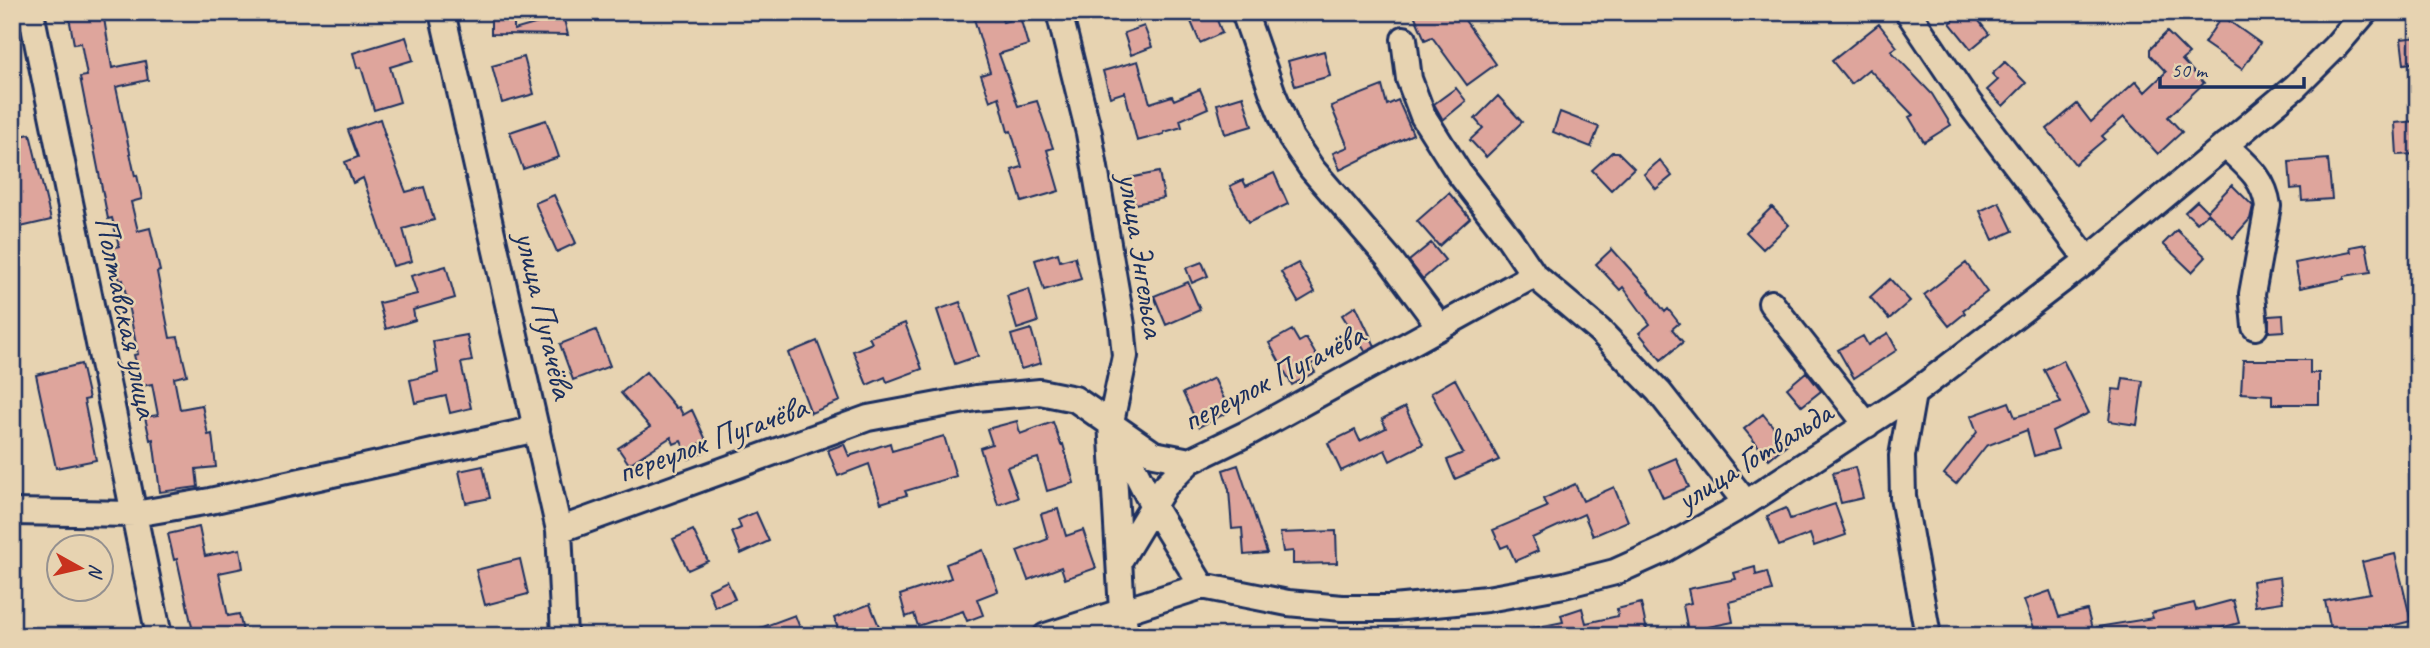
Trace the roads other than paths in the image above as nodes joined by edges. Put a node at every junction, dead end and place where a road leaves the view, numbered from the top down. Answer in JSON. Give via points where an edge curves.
{"nodes":[{"id":1,"x":30,"y":12,"type":"edge"},
{"id":2,"x":442,"y":12,"type":"edge"},
{"id":3,"x":1059,"y":12,"type":"edge"},
{"id":4,"x":1244,"y":12,"type":"edge"},
{"id":5,"x":1908,"y":12,"type":"edge"},
{"id":6,"x":2365,"y":12,"type":"edge"},
{"id":7,"x":1404,"y":39,"type":"dead end"},
{"id":8,"x":2225,"y":145,"type":"junction"},
{"id":9,"x":2088,"y":260,"type":"junction"},
{"id":10,"x":1534,"y":275,"type":"junction"},
{"id":11,"x":1771,"y":303,"type":"dead end"},
{"id":12,"x":1440,"y":327,"type":"junction"},
{"id":13,"x":2255,"y":327,"type":"dead end"},
{"id":14,"x":1913,"y":394,"type":"junction"},
{"id":15,"x":1111,"y":422,"type":"junction"},
{"id":16,"x":1867,"y":425,"type":"junction"},
{"id":17,"x":537,"y":429,"type":"junction"},
{"id":18,"x":1191,"y":461,"type":"junction"},
{"id":19,"x":1746,"y":503,"type":"junction"},
{"id":20,"x":1154,"y":508,"type":"junction"},
{"id":21,"x":12,"y":512,"type":"edge"},
{"id":22,"x":135,"y":514,"type":"junction"},
{"id":23,"x":559,"y":530,"type":"junction"},
{"id":24,"x":1120,"y":560,"type":"junction"},
{"id":25,"x":1202,"y":586,"type":"junction"},
{"id":26,"x":1122,"y":611,"type":"junction"},
{"id":27,"x":159,"y":636,"type":"edge"},
{"id":28,"x":564,"y":636,"type":"edge"},
{"id":29,"x":1046,"y":636,"type":"edge"},
{"id":30,"x":1127,"y":636,"type":"edge"},
{"id":31,"x":1928,"y":636,"type":"edge"}],
"edges":[{"from":1,"to":22,"type":"street","name":"Полтавская улица"},
{"from":2,"to":17,"type":"street","name":"улица Пугачёва"},
{"from":3,"to":15,"type":"street","name":"улица Энгельса","via":[[1088,134],[1122,325],[1125,356]]},
{"from":4,"to":12,"type":"street","via":[[1291,138]]},
{"from":5,"to":9,"type":"street","via":[[1969,103]]},
{"from":6,"to":8,"type":"street","name":"улица Готвальда","via":[[2295,87]]},
{"from":7,"to":10,"type":"street","via":[[1409,79],[1423,116]]},
{"from":8,"to":9,"type":"street","name":"улица Готвальда"},
{"from":8,"to":13,"type":"street","via":[[2258,176],[2266,192],[2268,206],[2252,294]]},
{"from":9,"to":14,"type":"street","name":"улица Готвальда"},
{"from":10,"to":12,"type":"street","name":"переулок Пугачёва"},
{"from":10,"to":19,"type":"street","via":[[1600,331],[1659,392]]},
{"from":11,"to":16,"type":"street"},
{"from":12,"to":18,"type":"street","name":"переулок Пугачёва"},
{"from":14,"to":16,"type":"street","name":"улица Готвальда"},
{"from":14,"to":31,"type":"street","via":[[1902,456],[1903,497]]},
{"from":15,"to":18,"type":"street","name":"переулок Пугачёва","via":[[1154,454]]},
{"from":15,"to":20,"type":"street"},
{"from":15,"to":23,"type":"street","name":"переулок Пугачёва","via":[[1075,399],[1040,392],[976,398],[868,418]]},
{"from":15,"to":24,"type":"street","name":"улица Энгельса"},
{"from":16,"to":19,"type":"street","name":"улица Готвальда"},
{"from":17,"to":22,"type":"street"},
{"from":17,"to":23,"type":"street","name":"улица Пугачёва"},
{"from":18,"to":20,"type":"street","via":[[1165,486]]},
{"from":19,"to":25,"type":"street","name":"улица Готвальда","via":[[1615,572],[1487,599],[1342,608]]},
{"from":20,"to":24,"type":"street"},
{"from":20,"to":25,"type":"street"},
{"from":21,"to":22,"type":"street"},
{"from":22,"to":27,"type":"street","name":"Полтавская улица"},
{"from":23,"to":28,"type":"street","name":"улица Пугачёва"},
{"from":24,"to":26,"type":"street","name":"улица Энгельса"},
{"from":25,"to":26,"type":"street","name":"улица Готвальда"},
{"from":26,"to":29,"type":"street","name":"улица Готвальда"},
{"from":26,"to":30,"type":"street","name":"улица Энгельса"}]}
